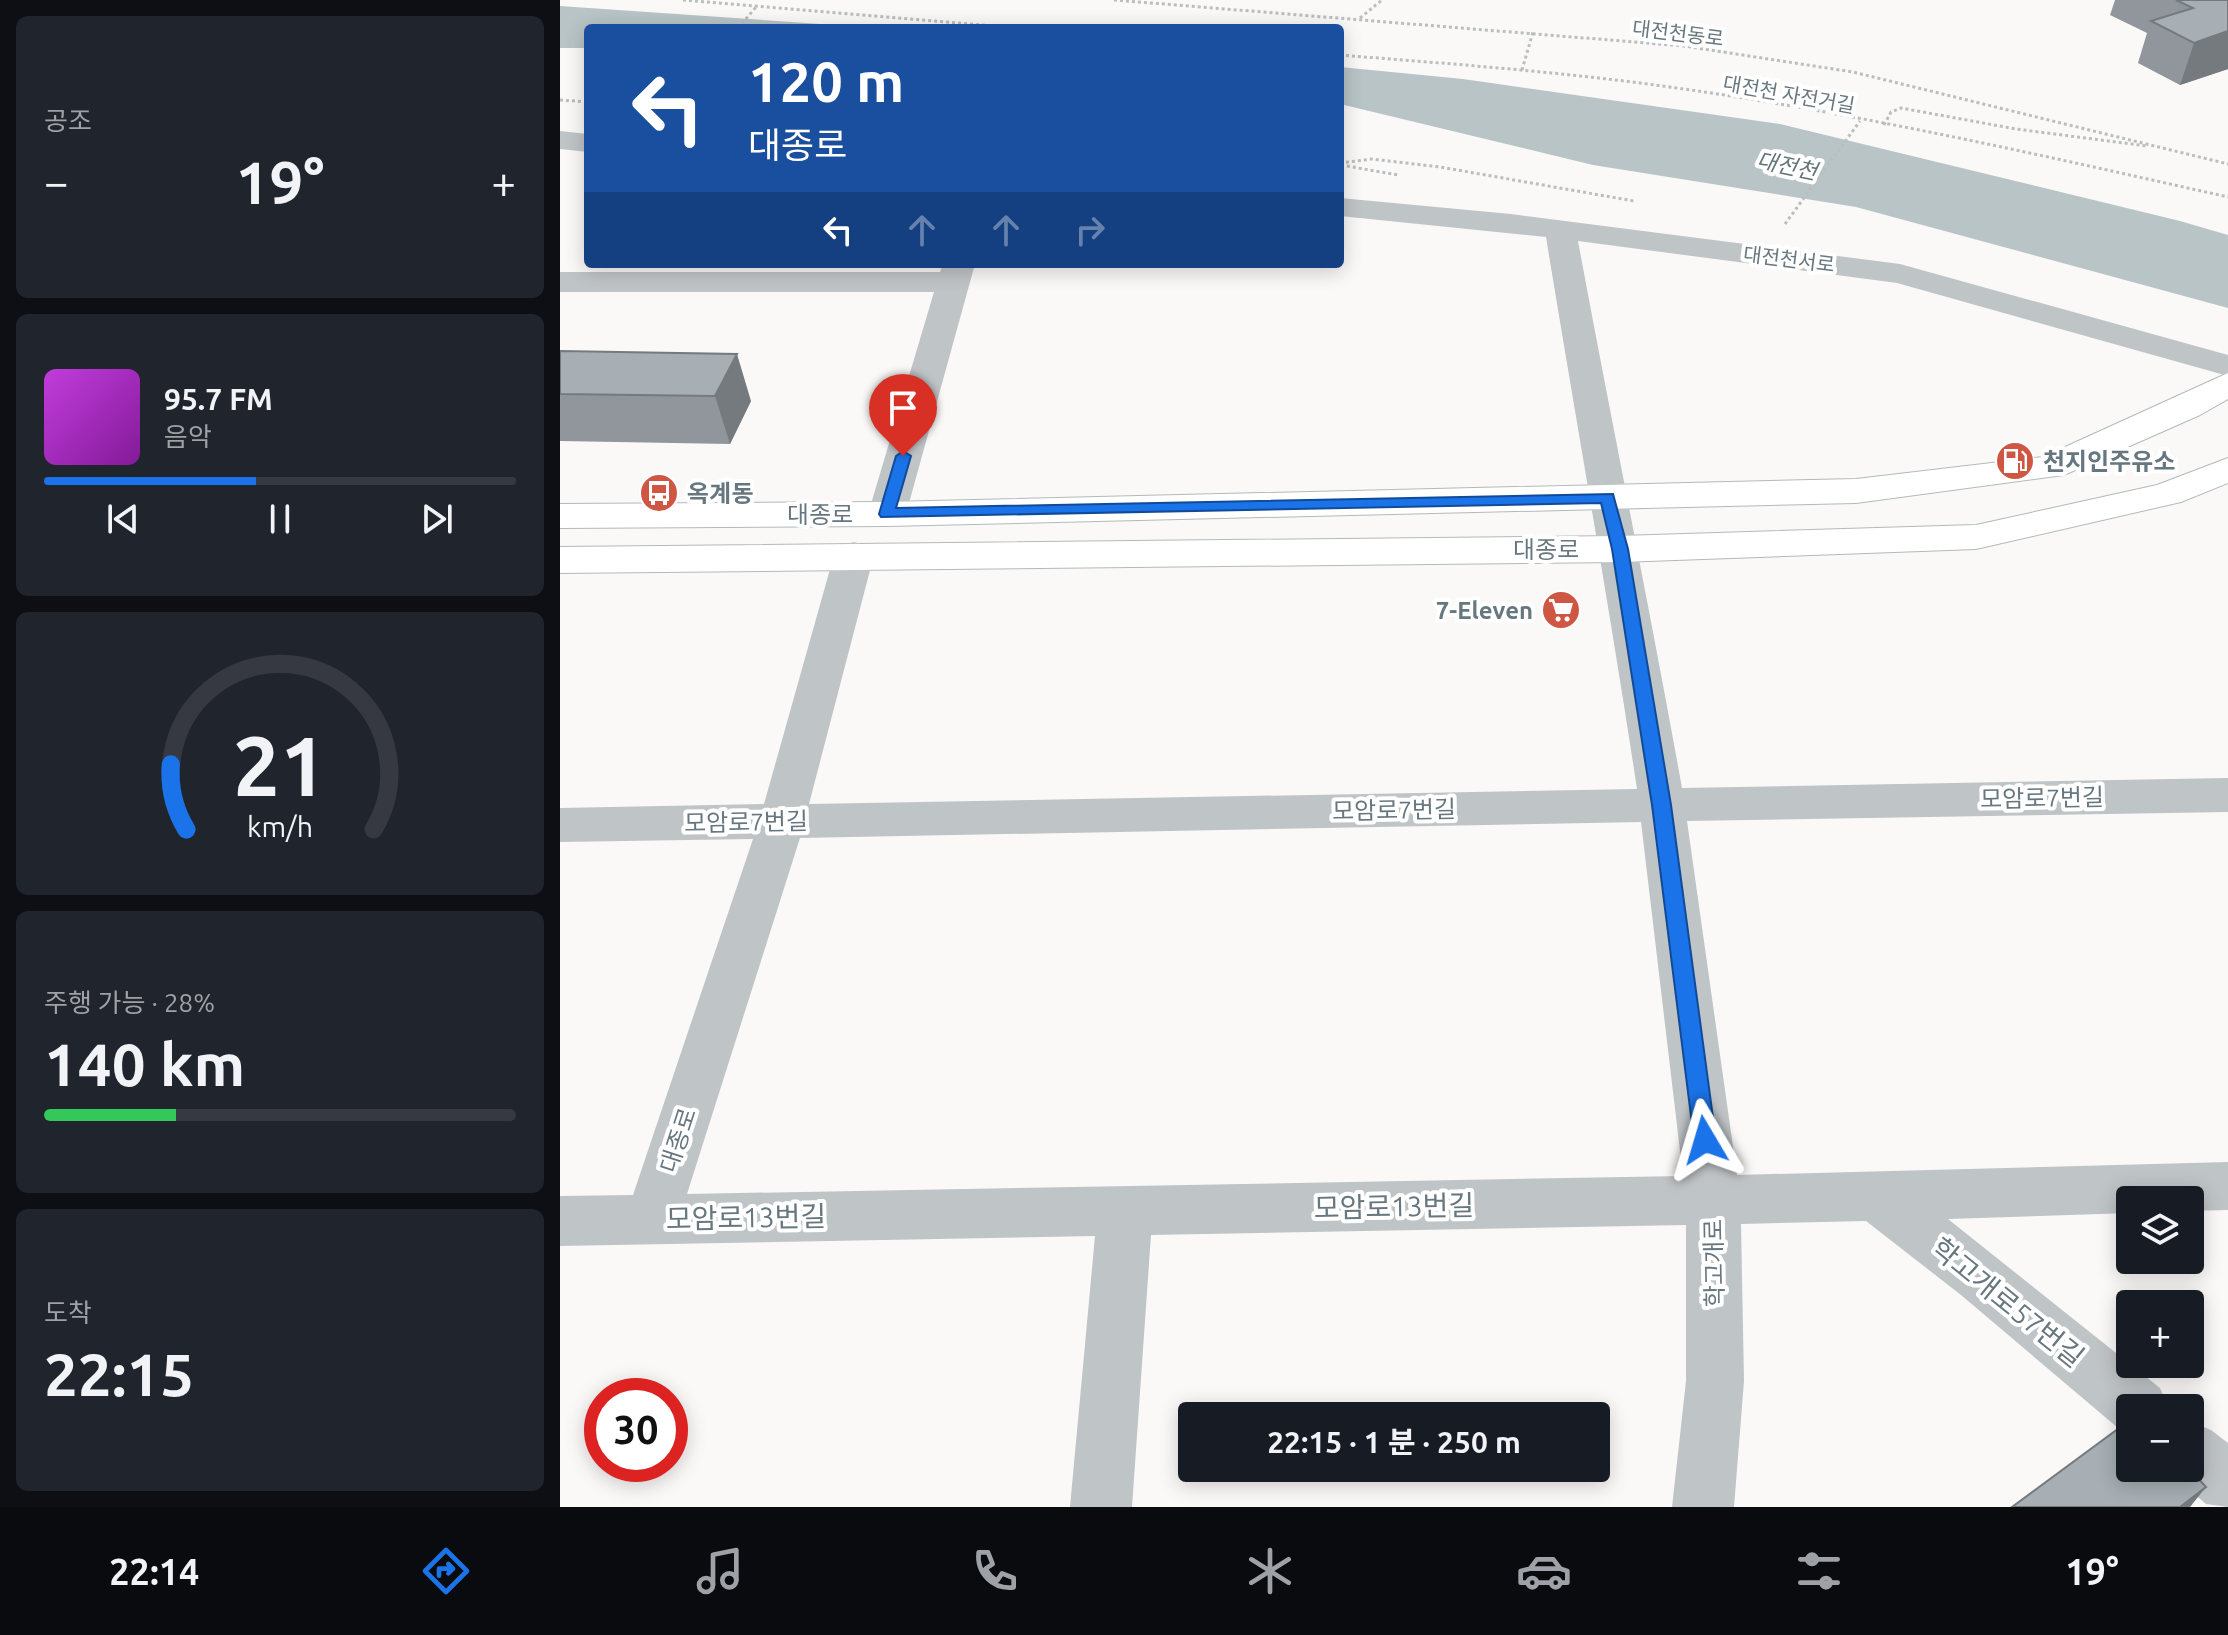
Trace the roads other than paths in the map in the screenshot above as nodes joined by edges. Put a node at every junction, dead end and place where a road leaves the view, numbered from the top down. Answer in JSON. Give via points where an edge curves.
{"nodes":[{"id":1,"x":560,"y":140,"type":"edge"},
{"id":2,"x":584,"y":143,"type":"edge"},
{"id":3,"x":1344,"y":207,"type":"edge"},
{"id":4,"x":1560,"y":229,"type":"junction"},
{"id":5,"x":956,"y":273,"type":"edge"},
{"id":6,"x":560,"y":282,"type":"edge"},
{"id":7,"x":2228,"y":366,"type":"edge"},
{"id":8,"x":2228,"y":384,"type":"edge"},
{"id":9,"x":2228,"y":469,"type":"edge"},
{"id":10,"x":1607,"y":498,"type":"junction"},
{"id":11,"x":887,"y":514,"type":"junction"},
{"id":12,"x":560,"y":516,"type":"edge"},
{"id":13,"x":1620,"y":549,"type":"junction"},
{"id":14,"x":854,"y":555,"type":"junction"},
{"id":15,"x":560,"y":560,"type":"edge"},
{"id":16,"x":2228,"y":795,"type":"edge"},
{"id":17,"x":1662,"y":805,"type":"junction"},
{"id":18,"x":782,"y":821,"type":"junction"},
{"id":19,"x":560,"y":825,"type":"edge"},
{"id":20,"x":2228,"y":1186,"type":"edge"},
{"id":21,"x":1876,"y":1197,"type":"junction"},
{"id":22,"x":1713,"y":1200,"type":"junction"},
{"id":23,"x":1125,"y":1211,"type":"junction"},
{"id":24,"x":652,"y":1219,"type":"junction"},
{"id":25,"x":560,"y":1221,"type":"edge"},
{"id":26,"x":2122,"y":1394,"type":"edge"},
{"id":27,"x":2204,"y":1462,"type":"edge"},
{"id":28,"x":2228,"y":1482,"type":"edge"},
{"id":29,"x":1101,"y":1507,"type":"edge"},
{"id":30,"x":1703,"y":1507,"type":"edge"}],
"edges":[{"from":1,"to":2,"type":"street"},
{"from":3,"to":4,"type":"street","name":"대전천서로"},
{"from":4,"to":7,"type":"street","name":"대전천서로","via":[[1900,274]]},
{"from":4,"to":10,"type":"street"},
{"from":5,"to":6,"type":"street"},
{"from":5,"to":11,"type":"street"},
{"from":8,"to":10,"type":"main road","name":"대종로","via":[[2051,467],[1856,491]]},
{"from":9,"to":13,"type":"main road","name":"대종로","via":[[2168,494],[1976,537]]},
{"from":10,"to":11,"type":"main road","name":"대종로"},
{"from":10,"to":13,"type":"street","name":"학고개로"},
{"from":11,"to":12,"type":"main road","name":"대종로"},
{"from":13,"to":14,"type":"main road","name":"대종로"},
{"from":13,"to":17,"type":"street","name":"학고개로"},
{"from":14,"to":15,"type":"main road","name":"대종로"},
{"from":14,"to":18,"type":"street","name":"대종로"},
{"from":16,"to":17,"type":"street","name":"모암로7번길"},
{"from":17,"to":18,"type":"street","name":"모암로7번길"},
{"from":17,"to":22,"type":"street","name":"학고개로"},
{"from":18,"to":19,"type":"street","name":"모암로7번길"},
{"from":18,"to":24,"type":"street","name":"대종로"},
{"from":20,"to":21,"type":"street","name":"모암로13번길"},
{"from":21,"to":22,"type":"street","name":"모암로13번길"},
{"from":21,"to":26,"type":"street","name":"학고개로57번길"},
{"from":22,"to":23,"type":"street","name":"모암로13번길"},
{"from":22,"to":30,"type":"street","name":"학고개로","via":[[1715,1381]]},
{"from":23,"to":24,"type":"street","name":"모암로13번길"},
{"from":23,"to":29,"type":"street"},
{"from":24,"to":25,"type":"street","name":"모암로13번길"},
{"from":27,"to":28,"type":"street"}]}
